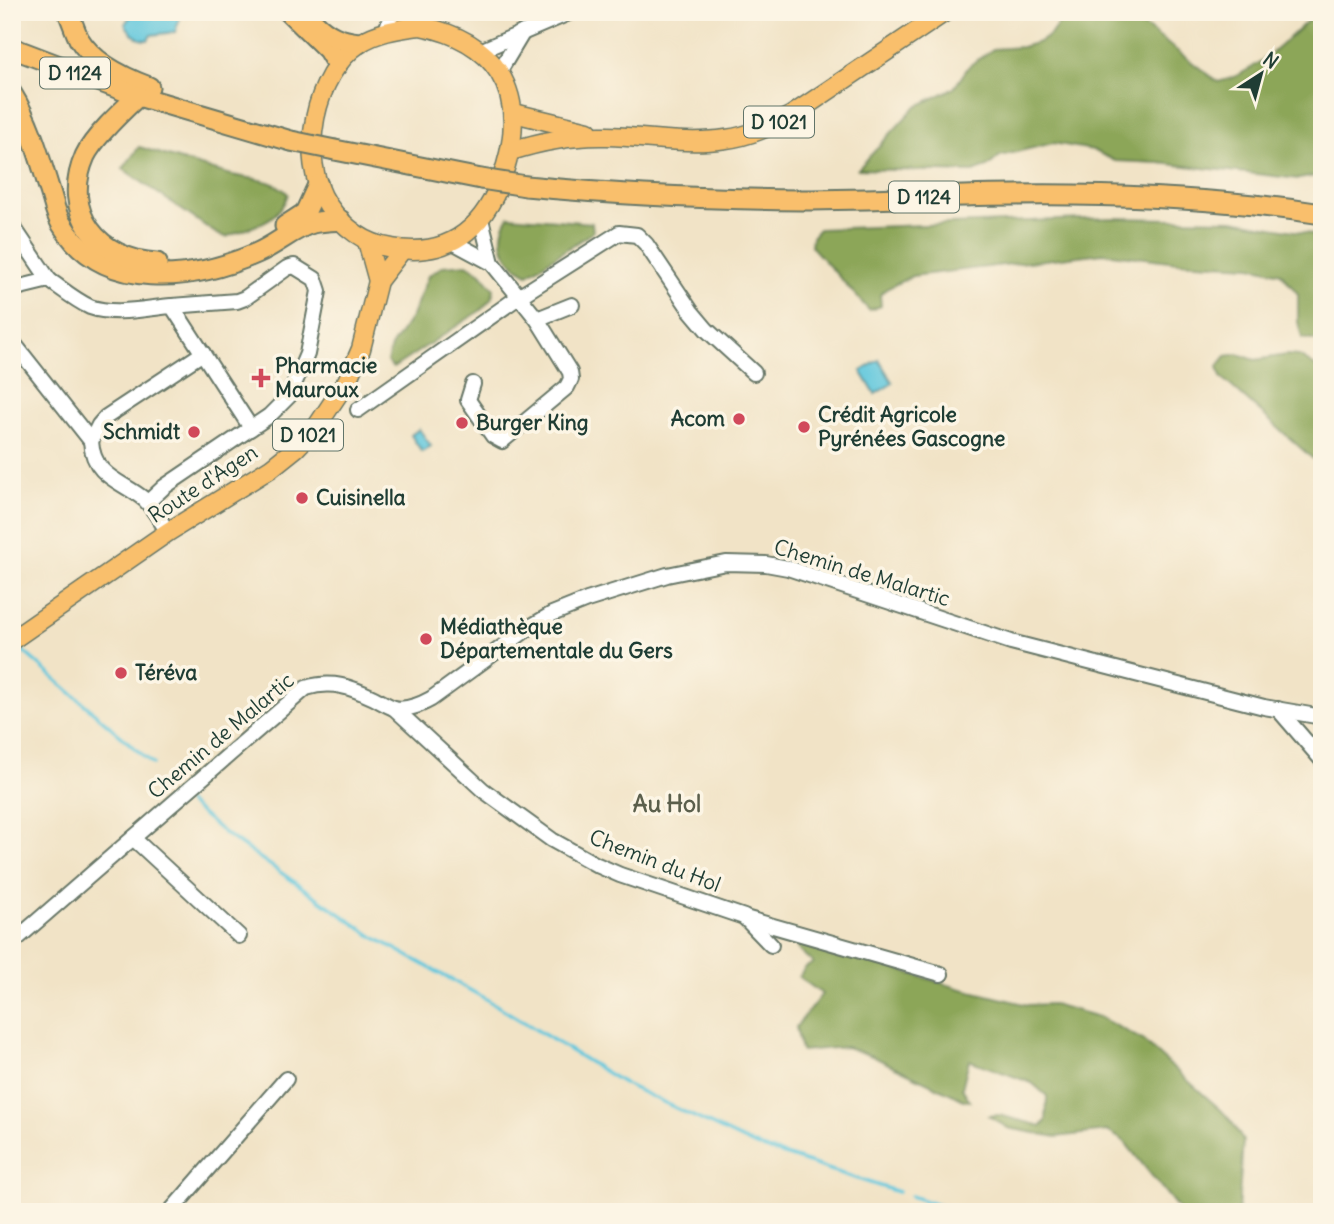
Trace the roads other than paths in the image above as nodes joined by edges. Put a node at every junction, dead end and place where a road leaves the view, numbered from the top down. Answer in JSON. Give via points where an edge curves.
{"nodes":[{"id":1,"x":68,"y":12,"type":"edge"},
{"id":2,"x":289,"y":12,"type":"edge"},
{"id":3,"x":303,"y":12,"type":"edge"},
{"id":4,"x":393,"y":12,"type":"edge"},
{"id":5,"x":571,"y":12,"type":"edge"},
{"id":6,"x":945,"y":12,"type":"edge"},
{"id":7,"x":416,"y":19,"type":"edge"},
{"id":8,"x":386,"y":30,"type":"junction"},
{"id":9,"x":523,"y":32,"type":"junction"},
{"id":10,"x":359,"y":43,"type":"junction"},
{"id":11,"x":12,"y":48,"type":"edge"},
{"id":12,"x":480,"y":51,"type":"junction"},
{"id":13,"x":337,"y":65,"type":"junction"},
{"id":14,"x":499,"y":72,"type":"junction"},
{"id":15,"x":12,"y":94,"type":"edge"},
{"id":16,"x":138,"y":96,"type":"junction"},
{"id":17,"x":514,"y":113,"type":"junction"},
{"id":18,"x":229,"y":124,"type":"junction"},
{"id":19,"x":605,"y":136,"type":"junction"},
{"id":20,"x":510,"y":151,"type":"junction"},
{"id":21,"x":318,"y":185,"type":"junction"},
{"id":22,"x":1322,"y":214,"type":"edge"},
{"id":23,"x":481,"y":219,"type":"junction"},
{"id":24,"x":340,"y":220,"type":"junction"},
{"id":25,"x":12,"y":225,"type":"edge"},
{"id":26,"x":368,"y":241,"type":"junction"},
{"id":27,"x":451,"y":241,"type":"junction"},
{"id":28,"x":402,"y":250,"type":"junction"},
{"id":29,"x":492,"y":263,"type":"junction"},
{"id":30,"x":49,"y":280,"type":"junction"},
{"id":31,"x":378,"y":281,"type":"junction"},
{"id":32,"x":12,"y":289,"type":"edge"},
{"id":33,"x":520,"y":296,"type":"junction"},
{"id":34,"x":572,"y":305,"type":"dead end"},
{"id":35,"x":172,"y":306,"type":"junction"},
{"id":36,"x":537,"y":319,"type":"junction"},
{"id":37,"x":12,"y":341,"type":"edge"},
{"id":38,"x":202,"y":353,"type":"junction"},
{"id":39,"x":754,"y":373,"type":"dead end"},
{"id":40,"x":473,"y":384,"type":"dead end"},
{"id":41,"x":358,"y":410,"type":"dead end"},
{"id":42,"x":251,"y":428,"type":"junction"},
{"id":43,"x":91,"y":442,"type":"junction"},
{"id":44,"x":148,"y":502,"type":"junction"},
{"id":45,"x":168,"y":532,"type":"junction"},
{"id":46,"x":12,"y":640,"type":"edge"},
{"id":47,"x":394,"y":708,"type":"junction"},
{"id":48,"x":1278,"y":709,"type":"junction"},
{"id":49,"x":1322,"y":717,"type":"edge"},
{"id":50,"x":1322,"y":760,"type":"edge"},
{"id":51,"x":133,"y":838,"type":"junction"},
{"id":52,"x":744,"y":917,"type":"junction"},
{"id":53,"x":239,"y":936,"type":"dead end"},
{"id":54,"x":12,"y":943,"type":"edge"},
{"id":55,"x":771,"y":945,"type":"dead end"},
{"id":56,"x":941,"y":974,"type":"dead end"},
{"id":57,"x":286,"y":1079,"type":"dead end"},
{"id":58,"x":170,"y":1212,"type":"edge"}],
"edges":[{"from":1,"to":18,"type":"highway","via":[[80,41],[106,66],[130,80],[208,108]]},
{"from":2,"to":13,"type":"highway"},
{"from":3,"to":10,"type":"highway","via":[[327,35]]},
{"from":4,"to":8,"type":"street"},
{"from":5,"to":9,"type":"street"},
{"from":6,"to":19,"type":"main road","number":"D 1021","via":[[770,127],[694,142]]},
{"from":7,"to":8,"type":"main road"},
{"from":7,"to":12,"type":"main road","via":[[466,40]]},
{"from":8,"to":10,"type":"main road"},
{"from":9,"to":12,"type":"street"},
{"from":9,"to":14,"type":"street"},
{"from":10,"to":13,"type":"main road"},
{"from":11,"to":16,"type":"highway","number":"D 1124"},
{"from":12,"to":14,"type":"main road"},
{"from":13,"to":21,"type":"main road","via":[[325,85],[313,126]]},
{"from":14,"to":17,"type":"main road"},
{"from":15,"to":24,"type":"highway","via":[[25,117],[59,219],[72,240],[113,268],[137,274],[190,273],[258,253],[312,223]]},
{"from":16,"to":18,"type":"highway","number":"D 1124"},
{"from":16,"to":21,"type":"highway","via":[[86,153],[77,178],[76,195],[86,224],[115,252],[144,262],[180,263],[218,256],[254,244],[304,213]]},
{"from":17,"to":19,"type":"main road","number":"D 1021"},
{"from":17,"to":20,"type":"main road"},
{"from":18,"to":22,"type":"highway","number":"D 1124","bridge":true,"via":[[291,141],[526,186],[675,198],[1071,195],[1205,201]]},
{"from":19,"to":20,"type":"main road","number":"D 1021","via":[[554,139]]},
{"from":20,"to":23,"type":"main road","via":[[497,194]]},
{"from":21,"to":24,"type":"main road"},
{"from":23,"to":27,"type":"main road"},
{"from":23,"to":29,"type":"street"},
{"from":24,"to":26,"type":"main road"},
{"from":25,"to":30,"type":"street"},
{"from":26,"to":28,"type":"main road"},
{"from":26,"to":31,"type":"main road","name":"Route d'Agen","number":"D 1021"},
{"from":27,"to":28,"type":"main road","via":[[429,249]]},
{"from":27,"to":29,"type":"street"},
{"from":28,"to":31,"type":"main road","name":"Route d'Agen","number":"D 1021"},
{"from":29,"to":33,"type":"street"},
{"from":30,"to":32,"type":"street"},
{"from":30,"to":35,"type":"street","via":[[75,299],[104,310]]},
{"from":31,"to":45,"type":"main road","name":"Route d'Agen","number":"D 1021","via":[[361,349],[347,381],[317,426],[271,468]]},
{"from":33,"to":36,"type":"street"},
{"from":33,"to":39,"type":"street","via":[[611,236],[629,232],[646,244],[707,330]]},
{"from":33,"to":41,"type":"street"},
{"from":34,"to":36,"type":"street"},
{"from":35,"to":38,"type":"street"},
{"from":35,"to":42,"type":"street","via":[[237,301],[294,266],[315,279],[319,291],[307,355],[295,387],[280,408]]},
{"from":36,"to":40,"type":"street","via":[[570,372],[567,387],[502,441],[468,400]]},
{"from":37,"to":43,"type":"street"},
{"from":38,"to":42,"type":"street"},
{"from":38,"to":43,"type":"street","via":[[106,417]]},
{"from":42,"to":44,"type":"street"},
{"from":43,"to":44,"type":"street","via":[[95,460],[107,475]]},
{"from":44,"to":45,"type":"street"},
{"from":45,"to":46,"type":"main road","name":"Route d'Agen","number":"D 1021"},
{"from":47,"to":48,"type":"street","name":"Chemin de Malartic","via":[[414,707],[431,699],[530,627],[566,608],[667,575],[726,563],[788,568],[1011,642]]},
{"from":47,"to":51,"type":"street","name":"Chemin de Malartic","via":[[352,687],[321,684],[306,688]]},
{"from":47,"to":52,"type":"street","name":"Chemin du Hol","via":[[483,790],[552,840],[620,875]]},
{"from":48,"to":49,"type":"street","name":"Chemin de Malartic"},
{"from":48,"to":50,"type":"street"},
{"from":51,"to":53,"type":"street"},
{"from":51,"to":54,"type":"street","name":"Chemin de Malartic"},
{"from":52,"to":55,"type":"street","name":"Chemin du Hol"},
{"from":52,"to":56,"type":"street"},
{"from":57,"to":58,"type":"street"}]}
